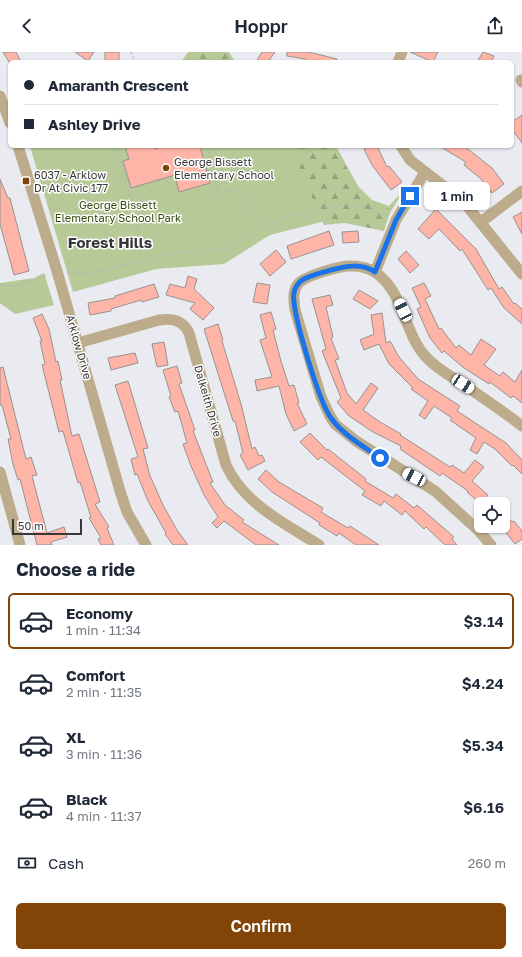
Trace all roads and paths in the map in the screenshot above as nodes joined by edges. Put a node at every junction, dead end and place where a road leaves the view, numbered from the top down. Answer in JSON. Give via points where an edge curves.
{"nodes":[{"id":1,"x":0,"y":96,"type":"edge"},
{"id":2,"x":8,"y":118,"type":"edge"},
{"id":3,"x":19,"y":148,"type":"edge"},
{"id":4,"x":118,"y":148,"type":"edge"},
{"id":5,"x":207,"y":148,"type":"edge"},
{"id":6,"x":402,"y":148,"type":"edge"},
{"id":7,"x":425,"y":172,"type":"junction"},
{"id":8,"x":522,"y":192,"type":"edge"},
{"id":9,"x":218,"y":193,"type":"junction"},
{"id":10,"x":210,"y":196,"type":"dead end"},
{"id":11,"x":396,"y":220,"type":"junction"},
{"id":12,"x":481,"y":222,"type":"junction"},
{"id":13,"x":267,"y":223,"type":"junction"},
{"id":14,"x":138,"y":236,"type":"dead end"},
{"id":15,"x":57,"y":271,"type":"junction"},
{"id":16,"x":375,"y":272,"type":"junction"},
{"id":17,"x":522,"y":274,"type":"edge"},
{"id":18,"x":0,"y":285,"type":"edge"},
{"id":19,"x":78,"y":343,"type":"junction"},
{"id":20,"x":522,"y":426,"type":"edge"},
{"id":21,"x":0,"y":472,"type":"edge"},
{"id":22,"x":20,"y":545,"type":"edge"},
{"id":23,"x":146,"y":545,"type":"edge"},
{"id":24,"x":319,"y":545,"type":"edge"},
{"id":25,"x":491,"y":545,"type":"edge"}],
"edges":[{"from":1,"to":2,"type":"street"},
{"from":3,"to":15,"type":"street","name":"Arklow Drive"},
{"from":4,"to":14,"type":"path"},
{"from":5,"to":9,"type":"path"},
{"from":6,"to":7,"type":"street","via":[[410,160]]},
{"from":7,"to":11,"type":"street"},
{"from":7,"to":12,"type":"street","via":[[462,201]]},
{"from":8,"to":12,"type":"street"},
{"from":9,"to":10,"type":"path"},
{"from":9,"to":13,"type":"path","via":[[235,188],[254,217]]},
{"from":11,"to":13,"type":"path","via":[[362,207],[337,204]]},
{"from":11,"to":16,"type":"street"},
{"from":12,"to":17,"type":"street"},
{"from":13,"to":15,"type":"path","via":[[224,250],[184,251],[89,273]]},
{"from":15,"to":18,"type":"path","via":[[16,286]]},
{"from":15,"to":19,"type":"street","name":"Arklow Drive"},
{"from":16,"to":20,"type":"street","via":[[388,283],[394,293],[413,339],[426,357]]},
{"from":16,"to":25,"type":"street","via":[[362,267],[347,266],[305,279],[296,287],[293,301],[295,310],[322,402],[342,431],[392,466],[435,491]]},
{"from":19,"to":23,"type":"street","name":"Arklow Drive","via":[[127,512]]},
{"from":19,"to":24,"type":"street","name":"Dalkeith Drive","via":[[159,320],[170,319],[180,322],[189,333],[226,465],[232,478],[255,503]]},
{"from":21,"to":22,"type":"street"}]}
